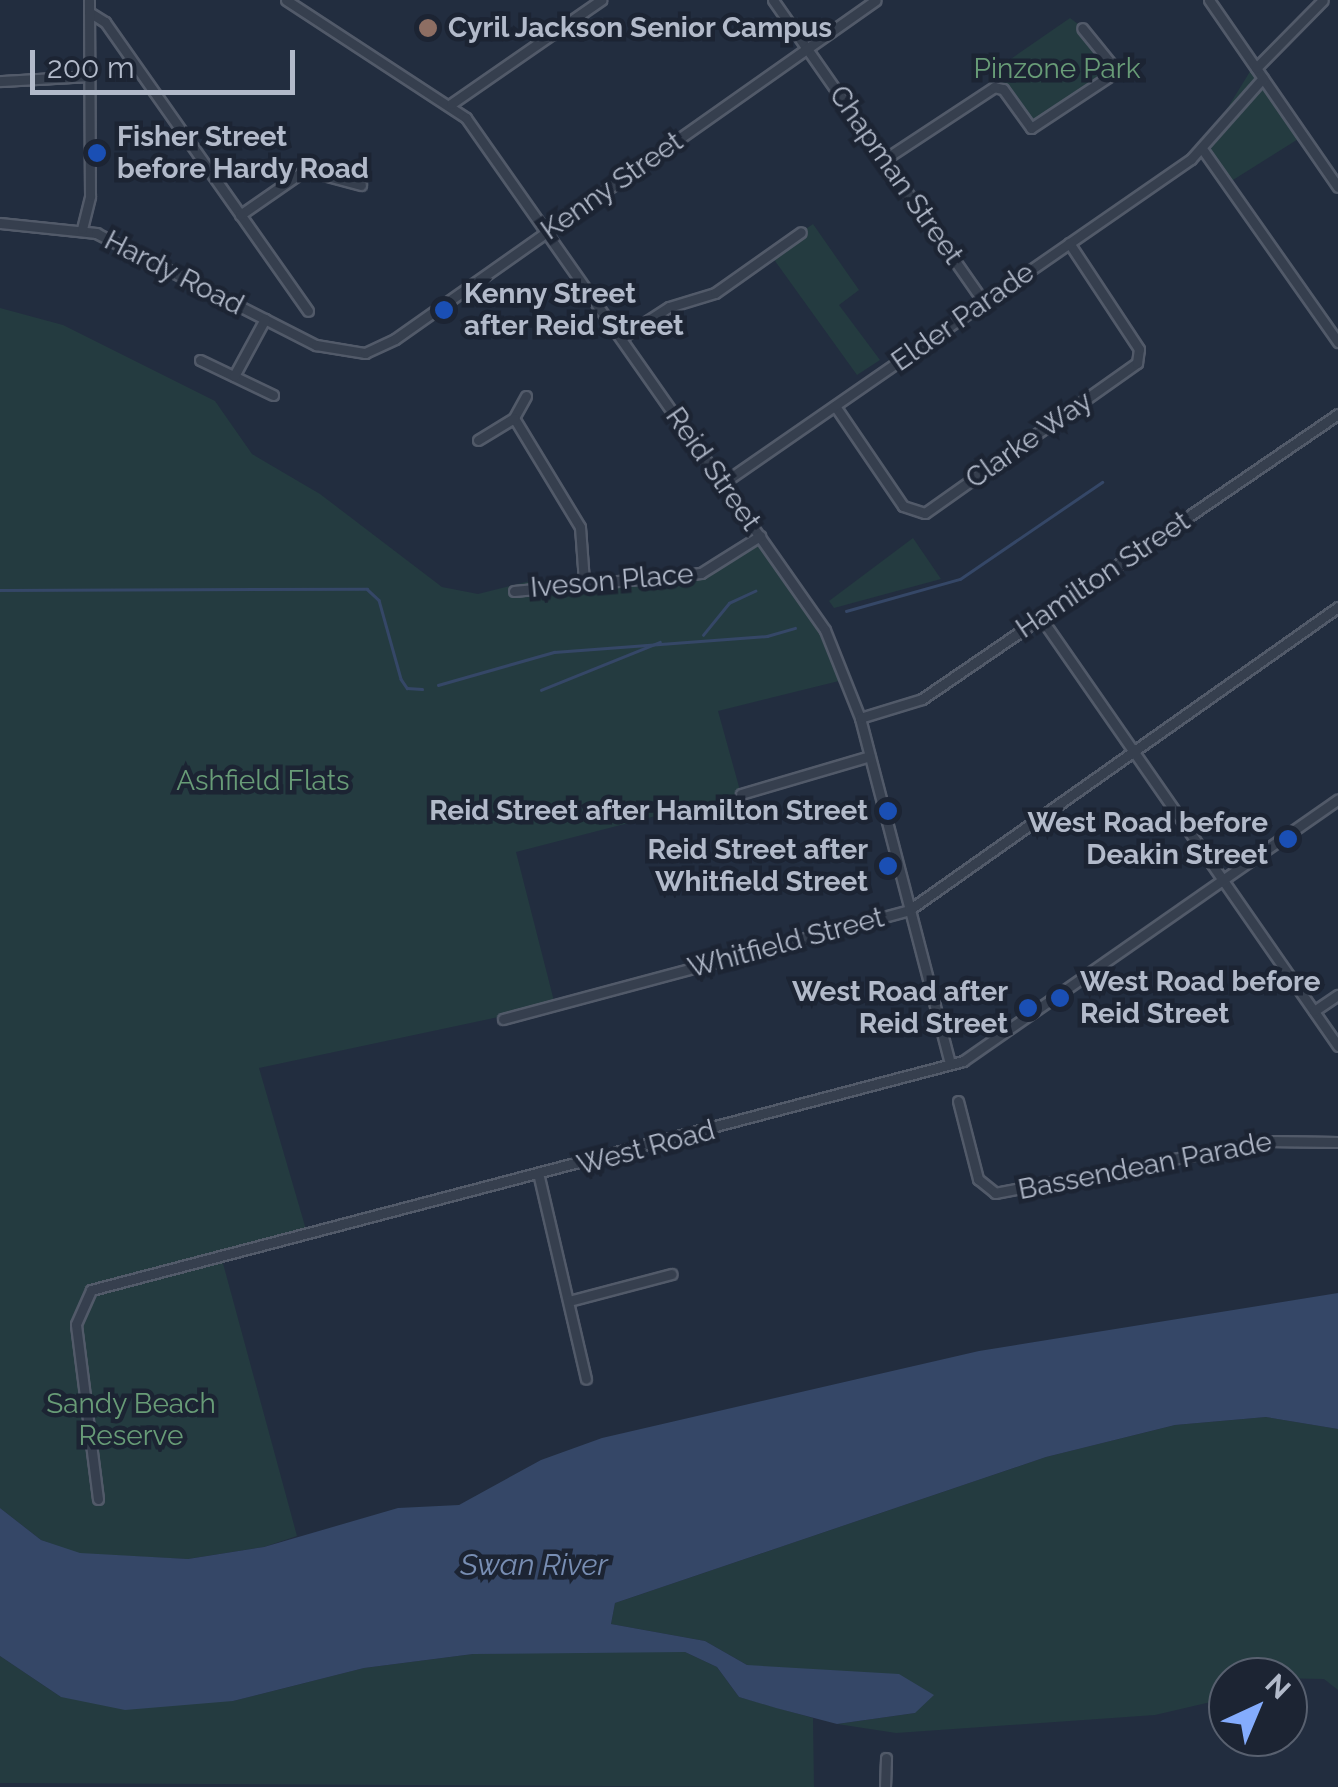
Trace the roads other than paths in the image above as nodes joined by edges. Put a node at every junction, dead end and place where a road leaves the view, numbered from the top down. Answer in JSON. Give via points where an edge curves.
{"nodes":[{"id":1,"x":89,"y":0,"type":"edge"},
{"id":2,"x":286,"y":0,"type":"edge"},
{"id":3,"x":601,"y":0,"type":"edge"},
{"id":4,"x":773,"y":0,"type":"edge"},
{"id":5,"x":876,"y":0,"type":"edge"},
{"id":6,"x":1209,"y":0,"type":"edge"},
{"id":7,"x":1324,"y":0,"type":"edge"},
{"id":8,"x":89,"y":12,"type":"junction"},
{"id":9,"x":1082,"y":28,"type":"dead end"},
{"id":10,"x":806,"y":48,"type":"junction"},
{"id":11,"x":1256,"y":68,"type":"junction"},
{"id":12,"x":90,"y":76,"type":"junction"},
{"id":13,"x":1263,"y":78,"type":"junction"},
{"id":14,"x":0,"y":81,"type":"edge"},
{"id":15,"x":451,"y":104,"type":"junction"},
{"id":16,"x":1203,"y":150,"type":"junction"},
{"id":17,"x":885,"y":160,"type":"junction"},
{"id":18,"x":362,"y":185,"type":"dead end"},
{"id":19,"x":1338,"y":187,"type":"edge"},
{"id":20,"x":240,"y":215,"type":"junction"},
{"id":21,"x":0,"y":223,"type":"edge"},
{"id":22,"x":82,"y":229,"type":"junction"},
{"id":23,"x":801,"y":232,"type":"dead end"},
{"id":24,"x":548,"y":233,"type":"junction"},
{"id":25,"x":1069,"y":243,"type":"junction"},
{"id":26,"x":984,"y":302,"type":"junction"},
{"id":27,"x":308,"y":311,"type":"dead end"},
{"id":28,"x":265,"y":318,"type":"junction"},
{"id":29,"x":621,"y":338,"type":"junction"},
{"id":30,"x":1338,"y":342,"type":"edge"},
{"id":31,"x":341,"y":353,"type":"joint"},
{"id":32,"x":200,"y":360,"type":"dead end"},
{"id":33,"x":234,"y":376,"type":"junction"},
{"id":34,"x":274,"y":395,"type":"dead end"},
{"id":35,"x":526,"y":396,"type":"dead end"},
{"id":36,"x":835,"y":406,"type":"junction"},
{"id":37,"x":1338,"y":414,"type":"edge"},
{"id":38,"x":514,"y":418,"type":"junction"},
{"id":39,"x":478,"y":440,"type":"dead end"},
{"id":40,"x":723,"y":483,"type":"junction"},
{"id":41,"x":760,"y":536,"type":"junction"},
{"id":42,"x":584,"y":582,"type":"junction"},
{"id":43,"x":514,"y":591,"type":"dead end"},
{"id":44,"x":1338,"y":607,"type":"edge"},
{"id":45,"x":1041,"y":618,"type":"junction"},
{"id":46,"x":860,"y":718,"type":"junction"},
{"id":47,"x":1132,"y":749,"type":"junction"},
{"id":48,"x":870,"y":756,"type":"junction"},
{"id":49,"x":741,"y":794,"type":"dead end"},
{"id":50,"x":1338,"y":799,"type":"edge"},
{"id":51,"x":1223,"y":879,"type":"junction"},
{"id":52,"x":910,"y":910,"type":"junction"},
{"id":53,"x":1338,"y":995,"type":"edge"},
{"id":54,"x":1314,"y":1011,"type":"junction"},
{"id":55,"x":503,"y":1020,"type":"dead end"},
{"id":56,"x":1338,"y":1046,"type":"edge"},
{"id":57,"x":949,"y":1060,"type":"junction"},
{"id":58,"x":958,"y":1101,"type":"dead end"},
{"id":59,"x":1338,"y":1142,"type":"edge"},
{"id":60,"x":538,"y":1177,"type":"junction"},
{"id":61,"x":672,"y":1274,"type":"dead end"},
{"id":62,"x":569,"y":1301,"type":"junction"},
{"id":63,"x":586,"y":1379,"type":"dead end"},
{"id":64,"x":98,"y":1499,"type":"dead end"},
{"id":65,"x":886,"y":1758,"type":"dead end"},
{"id":66,"x":886,"y":1787,"type":"edge"}],
"edges":[{"from":1,"to":8,"type":"street"},
{"from":2,"to":15,"type":"street","name":"Reid Street"},
{"from":3,"to":15,"type":"street"},
{"from":4,"to":10,"type":"street","name":"Chapman Street"},
{"from":5,"to":10,"type":"street","name":"Kenny Street"},
{"from":6,"to":11,"type":"street"},
{"from":7,"to":11,"type":"street"},
{"from":8,"to":12,"type":"street"},
{"from":8,"to":20,"type":"street","via":[[105,22]]},
{"from":9,"to":17,"type":"street","via":[[1117,71],[1031,128],[1003,88],[994,87]]},
{"from":10,"to":17,"type":"street","name":"Chapman Street"},
{"from":10,"to":24,"type":"street","name":"Kenny Street"},
{"from":11,"to":13,"type":"street"},
{"from":12,"to":14,"type":"street"},
{"from":12,"to":22,"type":"street","via":[[90,196]]},
{"from":13,"to":16,"type":"street","name":"Elder Parade"},
{"from":13,"to":19,"type":"street"},
{"from":15,"to":24,"type":"street","name":"Reid Street"},
{"from":16,"to":25,"type":"street","name":"Elder Parade"},
{"from":16,"to":30,"type":"street"},
{"from":17,"to":26,"type":"street","name":"Chapman Street"},
{"from":18,"to":20,"type":"street","via":[[306,170]]},
{"from":20,"to":27,"type":"street"},
{"from":21,"to":22,"type":"street","name":"Hardy Road"},
{"from":22,"to":28,"type":"street","name":"Hardy Road"},
{"from":23,"to":29,"type":"street","via":[[715,294],[669,307]]},
{"from":24,"to":29,"type":"street","name":"Reid Street"},
{"from":24,"to":31,"type":"street","name":"Kenny Street","via":[[385,345]]},
{"from":25,"to":26,"type":"street","name":"Elder Parade"},
{"from":25,"to":36,"type":"street","name":"Clarke Way","via":[[1139,348],[1138,362],[926,513],[903,506]]},
{"from":26,"to":36,"type":"street","name":"Elder Parade"},
{"from":28,"to":31,"type":"street","name":"Hardy Road"},
{"from":28,"to":33,"type":"street"},
{"from":29,"to":40,"type":"street","name":"Reid Street"},
{"from":32,"to":33,"type":"street"},
{"from":33,"to":34,"type":"street"},
{"from":35,"to":38,"type":"street"},
{"from":36,"to":40,"type":"street","name":"Elder Parade"},
{"from":37,"to":45,"type":"street","name":"Hamilton Street"},
{"from":38,"to":39,"type":"street"},
{"from":38,"to":42,"type":"street","via":[[580,526]]},
{"from":40,"to":41,"type":"street","name":"Reid Street"},
{"from":41,"to":42,"type":"street","name":"Iveson Place","via":[[708,572]]},
{"from":41,"to":46,"type":"street","name":"Reid Street","via":[[832,642]]},
{"from":42,"to":43,"type":"street","name":"Iveson Place"},
{"from":44,"to":47,"type":"street","name":"Whitfield Street"},
{"from":45,"to":46,"type":"street","name":"Hamilton Street","via":[[922,699]]},
{"from":45,"to":47,"type":"street"},
{"from":46,"to":48,"type":"street","name":"Reid Street"},
{"from":47,"to":51,"type":"street"},
{"from":47,"to":52,"type":"street","name":"Whitfield Street"},
{"from":48,"to":49,"type":"street"},
{"from":48,"to":52,"type":"street","name":"Reid Street"},
{"from":50,"to":51,"type":"street","name":"West Road"},
{"from":51,"to":54,"type":"street"},
{"from":51,"to":57,"type":"street","name":"West Road","via":[[968,1058]]},
{"from":52,"to":55,"type":"street","name":"Whitfield Street"},
{"from":52,"to":57,"type":"street","name":"Reid Street"},
{"from":53,"to":54,"type":"street"},
{"from":54,"to":56,"type":"street"},
{"from":57,"to":60,"type":"street","name":"West Road"},
{"from":58,"to":59,"type":"street","name":"Bassendean Parade","via":[[978,1178],[995,1193],[1267,1141]]},
{"from":60,"to":62,"type":"street"},
{"from":60,"to":64,"type":"street","name":"West Road","via":[[91,1290],[76,1324]]},
{"from":61,"to":62,"type":"street"},
{"from":62,"to":63,"type":"street"},
{"from":65,"to":66,"type":"street"}]}
